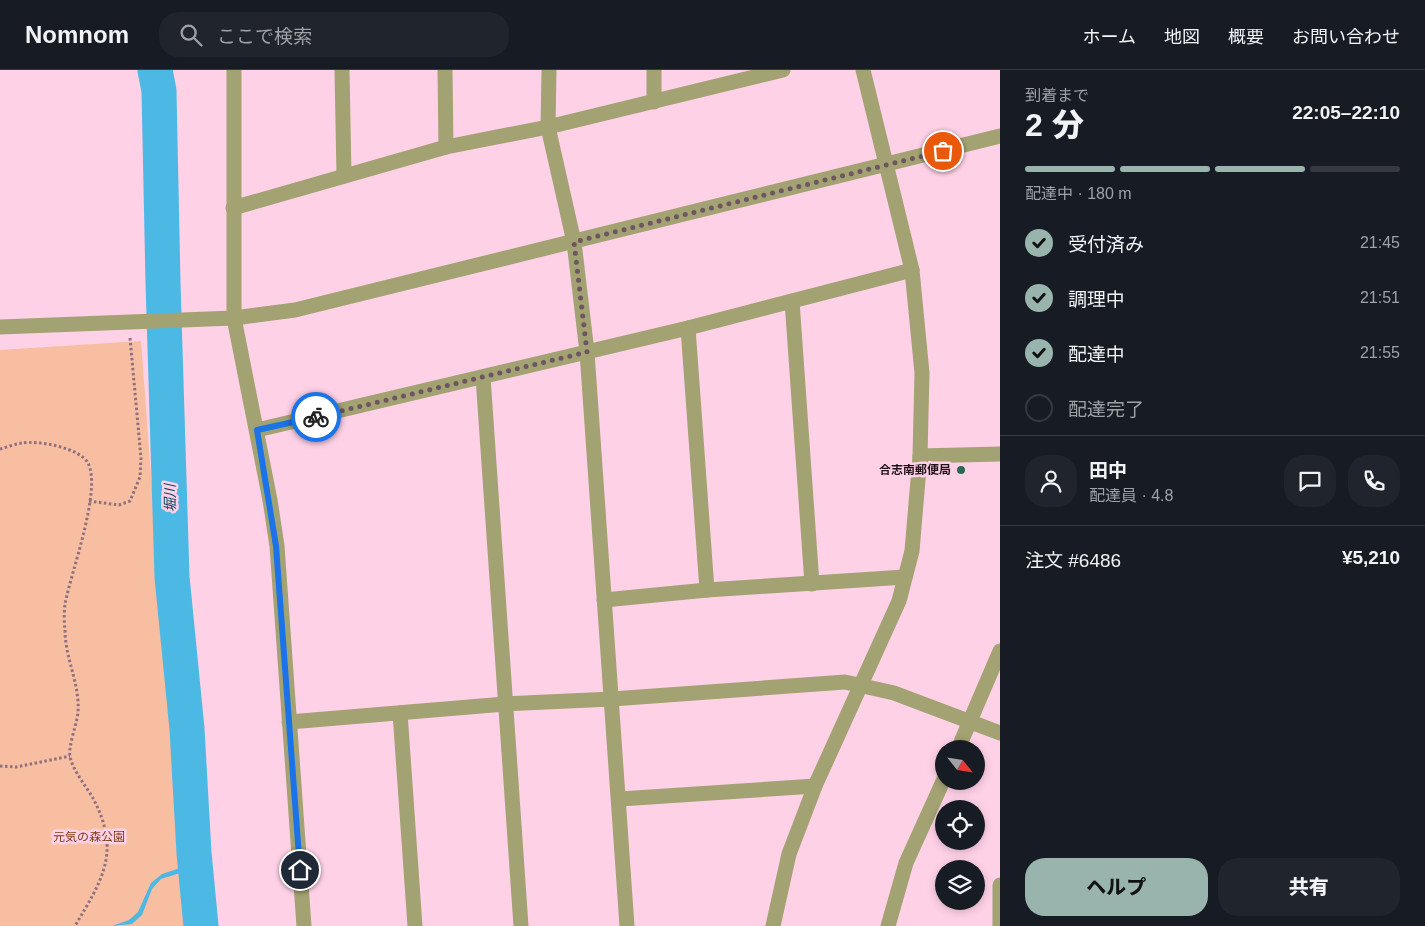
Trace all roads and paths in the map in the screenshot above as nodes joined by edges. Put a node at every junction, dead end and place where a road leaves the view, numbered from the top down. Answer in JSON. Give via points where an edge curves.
{"nodes":[{"id":1,"x":234,"y":70,"type":"edge"},
{"id":2,"x":342,"y":70,"type":"edge"},
{"id":3,"x":446,"y":70,"type":"edge"},
{"id":4,"x":549,"y":70,"type":"edge"},
{"id":5,"x":654,"y":70,"type":"edge"},
{"id":6,"x":783,"y":70,"type":"edge"},
{"id":7,"x":863,"y":70,"type":"edge"},
{"id":8,"x":755,"y":74,"type":"edge"},
{"id":9,"x":654,"y":102,"type":"junction"},
{"id":10,"x":548,"y":127,"type":"junction"},
{"id":11,"x":1000,"y":136,"type":"edge"},
{"id":12,"x":446,"y":147,"type":"junction"},
{"id":13,"x":887,"y":165,"type":"junction"},
{"id":14,"x":344,"y":176,"type":"junction"},
{"id":15,"x":233,"y":208,"type":"junction"},
{"id":16,"x":574,"y":242,"type":"junction"},
{"id":17,"x":912,"y":270,"type":"junction"},
{"id":18,"x":792,"y":301,"type":"junction"},
{"id":19,"x":234,"y":318,"type":"junction"},
{"id":20,"x":131,"y":323,"type":"junction"},
{"id":21,"x":0,"y":327,"type":"edge"},
{"id":22,"x":688,"y":328,"type":"junction"},
{"id":23,"x":587,"y":352,"type":"junction"},
{"id":24,"x":483,"y":377,"type":"junction"},
{"id":25,"x":257,"y":430,"type":"junction"},
{"id":26,"x":0,"y":449,"type":"edge"},
{"id":27,"x":1000,"y":454,"type":"edge"},
{"id":28,"x":920,"y":456,"type":"junction"},
{"id":29,"x":89,"y":501,"type":"junction"},
{"id":30,"x":905,"y":578,"type":"junction"},
{"id":31,"x":812,"y":584,"type":"junction"},
{"id":32,"x":708,"y":590,"type":"junction"},
{"id":33,"x":604,"y":600,"type":"junction"},
{"id":34,"x":1000,"y":651,"type":"edge"},
{"id":35,"x":862,"y":685,"type":"junction"},
{"id":36,"x":612,"y":699,"type":"junction"},
{"id":37,"x":505,"y":704,"type":"junction"},
{"id":38,"x":400,"y":713,"type":"junction"},
{"id":39,"x":289,"y":722,"type":"junction"},
{"id":40,"x":969,"y":723,"type":"junction"},
{"id":41,"x":1000,"y":733,"type":"edge"},
{"id":42,"x":962,"y":740,"type":"edge"},
{"id":43,"x":70,"y":756,"type":"junction"},
{"id":44,"x":0,"y":766,"type":"edge"},
{"id":45,"x":815,"y":786,"type":"junction"},
{"id":46,"x":939,"y":790,"type":"edge"},
{"id":47,"x":620,"y":799,"type":"junction"},
{"id":48,"x":1000,"y":885,"type":"edge"},
{"id":49,"x":75,"y":926,"type":"edge"},
{"id":50,"x":304,"y":926,"type":"edge"},
{"id":51,"x":415,"y":926,"type":"edge"},
{"id":52,"x":521,"y":926,"type":"edge"},
{"id":53,"x":627,"y":926,"type":"edge"},
{"id":54,"x":773,"y":926,"type":"edge"},
{"id":55,"x":888,"y":926,"type":"edge"},
{"id":56,"x":1000,"y":926,"type":"edge"}],
"edges":[{"from":1,"to":15,"type":"street"},
{"from":2,"to":14,"type":"street"},
{"from":3,"to":12,"type":"street"},
{"from":4,"to":10,"type":"street"},
{"from":5,"to":9,"type":"street"},
{"from":6,"to":8,"type":"street"},
{"from":7,"to":13,"type":"street"},
{"from":8,"to":9,"type":"street"},
{"from":9,"to":10,"type":"street"},
{"from":10,"to":12,"type":"street"},
{"from":10,"to":16,"type":"street"},
{"from":11,"to":13,"type":"street"},
{"from":12,"to":14,"type":"street"},
{"from":13,"to":16,"type":"street"},
{"from":13,"to":17,"type":"street"},
{"from":14,"to":15,"type":"street"},
{"from":15,"to":19,"type":"street"},
{"from":16,"to":19,"type":"street","via":[[295,310]]},
{"from":16,"to":23,"type":"street"},
{"from":17,"to":18,"type":"street"},
{"from":17,"to":28,"type":"street","via":[[922,373]]},
{"from":18,"to":22,"type":"street"},
{"from":18,"to":31,"type":"street"},
{"from":19,"to":20,"type":"street"},
{"from":19,"to":25,"type":"street"},
{"from":20,"to":21,"type":"street"},
{"from":20,"to":29,"type":"path","via":[[140,477],[130,500],[119,505]]},
{"from":22,"to":23,"type":"street"},
{"from":22,"to":32,"type":"street"},
{"from":23,"to":24,"type":"street"},
{"from":23,"to":33,"type":"street"},
{"from":24,"to":25,"type":"street"},
{"from":24,"to":37,"type":"street"},
{"from":25,"to":39,"type":"street","via":[[276,546]]},
{"from":26,"to":29,"type":"path","via":[[24,443],[76,452],[88,462],[92,477]]},
{"from":27,"to":28,"type":"street"},
{"from":28,"to":30,"type":"street","via":[[912,551]]},
{"from":29,"to":43,"type":"path","via":[[65,605],[64,632],[78,711]]},
{"from":30,"to":31,"type":"street"},
{"from":30,"to":35,"type":"street"},
{"from":31,"to":32,"type":"street"},
{"from":32,"to":33,"type":"street"},
{"from":33,"to":36,"type":"street"},
{"from":34,"to":40,"type":"street"},
{"from":35,"to":36,"type":"street","via":[[845,682]]},
{"from":35,"to":40,"type":"street","via":[[894,693]]},
{"from":35,"to":45,"type":"street"},
{"from":36,"to":37,"type":"street"},
{"from":36,"to":47,"type":"street"},
{"from":37,"to":38,"type":"street"},
{"from":37,"to":52,"type":"street"},
{"from":38,"to":39,"type":"street"},
{"from":38,"to":51,"type":"street"},
{"from":39,"to":50,"type":"street"},
{"from":40,"to":41,"type":"street"},
{"from":40,"to":42,"type":"street"},
{"from":43,"to":44,"type":"path","via":[[16,767]]},
{"from":43,"to":49,"type":"path","via":[[95,803],[109,851],[94,894]]},
{"from":45,"to":47,"type":"street"},
{"from":45,"to":54,"type":"street","via":[[789,854]]},
{"from":46,"to":55,"type":"street","via":[[906,863]]},
{"from":47,"to":53,"type":"street"},
{"from":48,"to":56,"type":"street"}]}
